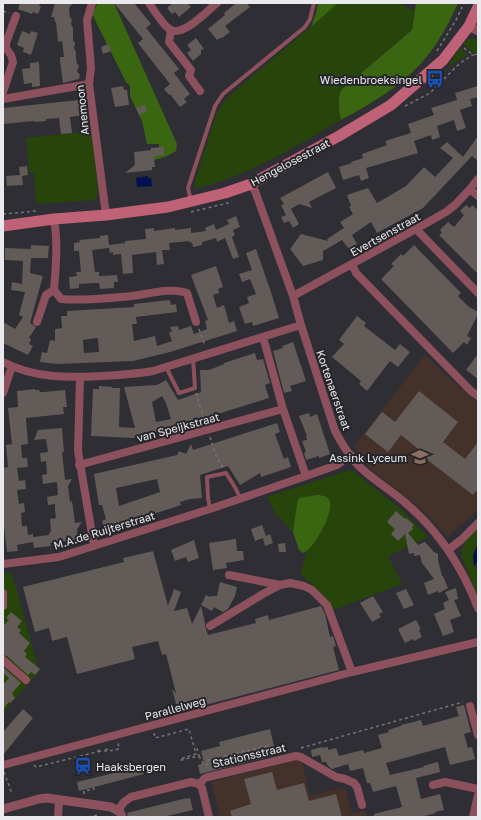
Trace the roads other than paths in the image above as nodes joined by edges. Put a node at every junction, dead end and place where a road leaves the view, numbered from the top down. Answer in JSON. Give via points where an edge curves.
{"nodes":[{"id":1,"x":92,"y":3,"type":"edge"},
{"id":2,"x":149,"y":3,"type":"edge"},
{"id":3,"x":217,"y":3,"type":"edge"},
{"id":4,"x":314,"y":3,"type":"edge"},
{"id":5,"x":478,"y":7,"type":"edge"},
{"id":6,"x":16,"y":16,"type":"dead end"},
{"id":7,"x":473,"y":28,"type":"edge"},
{"id":8,"x":171,"y":30,"type":"junction"},
{"id":9,"x":89,"y":84,"type":"junction"},
{"id":10,"x":200,"y":91,"type":"dead end"},
{"id":11,"x":3,"y":92,"type":"edge"},
{"id":12,"x":3,"y":99,"type":"edge"},
{"id":13,"x":478,"y":179,"type":"edge"},
{"id":14,"x":251,"y":184,"type":"junction"},
{"id":15,"x":470,"y":189,"type":"junction"},
{"id":16,"x":478,"y":196,"type":"edge"},
{"id":17,"x":191,"y":202,"type":"junction"},
{"id":18,"x":106,"y":215,"type":"junction"},
{"id":19,"x":54,"y":219,"type":"junction"},
{"id":20,"x":3,"y":226,"type":"edge"},
{"id":21,"x":416,"y":229,"type":"junction"},
{"id":22,"x":352,"y":264,"type":"junction"},
{"id":23,"x":54,"y":290,"type":"junction"},
{"id":24,"x":478,"y":293,"type":"edge"},
{"id":25,"x":293,"y":296,"type":"junction"},
{"id":26,"x":37,"y":322,"type":"dead end"},
{"id":27,"x":196,"y":322,"type":"road end"},
{"id":28,"x":301,"y":325,"type":"junction"},
{"id":29,"x":263,"y":337,"type":"junction"},
{"id":30,"x":193,"y":358,"type":"junction"},
{"id":31,"x":3,"y":362,"type":"edge"},
{"id":32,"x":12,"y":366,"type":"junction"},
{"id":33,"x":166,"y":367,"type":"junction"},
{"id":34,"x":80,"y":377,"type":"junction"},
{"id":35,"x":3,"y":393,"type":"edge"},
{"id":36,"x":478,"y":396,"type":"edge"},
{"id":37,"x":283,"y":408,"type":"junction"},
{"id":38,"x":351,"y":455,"type":"junction"},
{"id":39,"x":79,"y":465,"type":"junction"},
{"id":40,"x":306,"y":476,"type":"junction"},
{"id":41,"x":240,"y":498,"type":"junction"},
{"id":42,"x":210,"y":509,"type":"junction"},
{"id":43,"x":478,"y":523,"type":"edge"},
{"id":44,"x":94,"y":546,"type":"junction"},
{"id":45,"x":448,"y":550,"type":"junction"},
{"id":46,"x":3,"y":564,"type":"edge"},
{"id":47,"x":229,"y":575,"type":"dead end"},
{"id":48,"x":280,"y":585,"type":"junction"},
{"id":49,"x":3,"y":593,"type":"edge"},
{"id":50,"x":3,"y":606,"type":"edge"},
{"id":51,"x":478,"y":608,"type":"edge"},
{"id":52,"x":210,"y":626,"type":"dead end"},
{"id":53,"x":478,"y":642,"type":"edge"},
{"id":54,"x":3,"y":660,"type":"edge"},
{"id":55,"x":352,"y":672,"type":"junction"},
{"id":56,"x":26,"y":680,"type":"dead end"},
{"id":57,"x":469,"y":703,"type":"road end"},
{"id":58,"x":478,"y":735,"type":"edge"},
{"id":59,"x":3,"y":765,"type":"edge"},
{"id":60,"x":199,"y":784,"type":"junction"},
{"id":61,"x":433,"y":785,"type":"dead end"},
{"id":62,"x":478,"y":789,"type":"edge"},
{"id":63,"x":478,"y":795,"type":"edge"},
{"id":64,"x":59,"y":800,"type":"junction"},
{"id":65,"x":362,"y":805,"type":"dead end"},
{"id":66,"x":3,"y":809,"type":"edge"},
{"id":67,"x":120,"y":814,"type":"edge"},
{"id":68,"x":58,"y":817,"type":"edge"},
{"id":69,"x":209,"y":817,"type":"edge"},
{"id":70,"x":473,"y":817,"type":"edge"}],
"edges":[{"from":1,"to":9,"type":"street","name":"Anemoon","via":[[87,20],[91,68]]},
{"from":2,"to":8,"type":"street"},
{"from":3,"to":8,"type":"street","via":[[185,29]]},
{"from":4,"to":17,"type":"lane","via":[[305,27],[223,94],[215,106],[188,188]]},
{"from":5,"to":7,"type":"main road","name":"Hengelosestraat"},
{"from":6,"to":11,"type":"street","via":[[6,43],[12,62]]},
{"from":7,"to":14,"type":"main road","name":"Hengelosestraat","via":[[443,60],[392,105]]},
{"from":8,"to":10,"type":"street","via":[[169,42],[191,70],[189,76]]},
{"from":9,"to":12,"type":"street"},
{"from":9,"to":18,"type":"street","name":"Anemoon"},
{"from":13,"to":15,"type":"street","name":"Evertsenstraat"},
{"from":14,"to":17,"type":"main road","name":"Hengelosestraat"},
{"from":14,"to":25,"type":"street","name":"Kortenaerstraat"},
{"from":15,"to":16,"type":"street"},
{"from":15,"to":21,"type":"street","name":"Evertsenstraat","via":[[446,212]]},
{"from":17,"to":18,"type":"main road","name":"Hengelosestraat","via":[[168,208]]},
{"from":18,"to":19,"type":"main road","name":"Hengelosestraat"},
{"from":19,"to":20,"type":"main road","name":"Hengelosestraat"},
{"from":19,"to":23,"type":"street"},
{"from":21,"to":22,"type":"street","name":"Evertsenstraat"},
{"from":21,"to":24,"type":"street"},
{"from":22,"to":25,"type":"street","name":"Evertsenstraat"},
{"from":22,"to":36,"type":"street","via":[[356,273]]},
{"from":23,"to":26,"type":"street","via":[[46,295]]},
{"from":23,"to":27,"type":"street","via":[[62,299],[77,300],[180,290],[187,293]]},
{"from":25,"to":28,"type":"street","name":"Kortenaerstraat"},
{"from":28,"to":29,"type":"street"},
{"from":28,"to":38,"type":"street","name":"Kortenaerstraat","via":[[332,423]]},
{"from":29,"to":30,"type":"street"},
{"from":29,"to":37,"type":"street"},
{"from":30,"to":33,"type":"street"},
{"from":30,"to":33,"type":"lane","via":[[195,388],[179,393]]},
{"from":31,"to":32,"type":"street"},
{"from":32,"to":34,"type":"street","via":[[38,374]]},
{"from":32,"to":35,"type":"street"},
{"from":33,"to":34,"type":"street","via":[[141,373]]},
{"from":34,"to":39,"type":"street"},
{"from":37,"to":39,"type":"street","name":"van Speijkstraat"},
{"from":37,"to":40,"type":"street"},
{"from":38,"to":40,"type":"street","name":"M.A.de Ruijterstraat","via":[[337,465]]},
{"from":38,"to":45,"type":"street","name":"Kortenaerstraat","via":[[360,467],[410,507]]},
{"from":39,"to":44,"type":"street"},
{"from":40,"to":41,"type":"street","name":"M.A.de Ruijterstraat"},
{"from":41,"to":42,"type":"street","name":"M.A.de Ruijterstraat"},
{"from":41,"to":42,"type":"lane","via":[[226,473],[207,477]]},
{"from":42,"to":44,"type":"street","name":"M.A.de Ruijterstraat"},
{"from":43,"to":45,"type":"street"},
{"from":44,"to":46,"type":"street","name":"M.A.de Ruijterstraat","via":[[59,557]]},
{"from":45,"to":51,"type":"street","name":"Kortenaerstraat","via":[[470,586]]},
{"from":47,"to":48,"type":"street"},
{"from":48,"to":52,"type":"street"},
{"from":48,"to":55,"type":"street","via":[[290,583],[304,586],[312,590],[327,605]]},
{"from":49,"to":50,"type":"street"},
{"from":53,"to":55,"type":"street","name":"Parallelweg"},
{"from":54,"to":56,"type":"street"},
{"from":55,"to":59,"type":"street","name":"Parallelweg"},
{"from":57,"to":58,"type":"street"},
{"from":60,"to":65,"type":"street","name":"Stationsstraat","via":[[208,777],[296,756],[336,777],[354,783]]},
{"from":60,"to":67,"type":"street","name":"Stationsstraat","via":[[191,782],[131,797],[124,802]]},
{"from":60,"to":69,"type":"street"},
{"from":61,"to":62,"type":"street","via":[[445,782]]},
{"from":63,"to":70,"type":"street"},
{"from":64,"to":66,"type":"street","name":"Stationsstraat","via":[[39,799]]},
{"from":64,"to":67,"type":"street","name":"Stationsstraat","via":[[111,807]]},
{"from":64,"to":68,"type":"street"}]}
